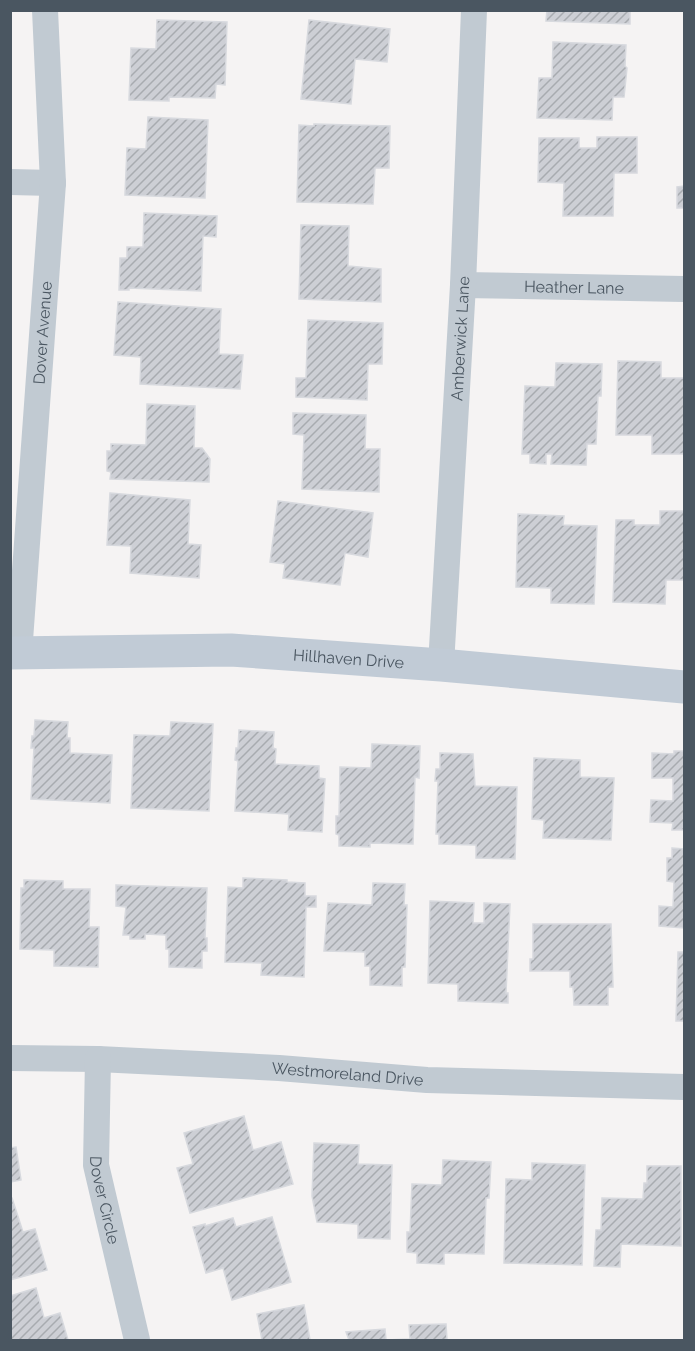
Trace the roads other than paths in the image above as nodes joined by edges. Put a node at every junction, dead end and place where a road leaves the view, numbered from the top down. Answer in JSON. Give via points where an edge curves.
{"nodes":[{"id":1,"x":45,"y":10,"type":"edge"},
{"id":2,"x":474,"y":10,"type":"edge"},
{"id":3,"x":10,"y":182,"type":"edge"},
{"id":4,"x":53,"y":183,"type":"junction"},
{"id":5,"x":464,"y":285,"type":"junction"},
{"id":6,"x":684,"y":290,"type":"edge"},
{"id":7,"x":15,"y":653,"type":"edge"},
{"id":8,"x":441,"y":665,"type":"junction"},
{"id":9,"x":684,"y":687,"type":"edge"},
{"id":10,"x":10,"y":1058,"type":"edge"},
{"id":11,"x":98,"y":1059,"type":"junction"},
{"id":12,"x":684,"y":1087,"type":"edge"},
{"id":13,"x":137,"y":1341,"type":"edge"}],
"edges":[{"from":1,"to":4,"type":"street","name":"Dover Avenue"},
{"from":2,"to":5,"type":"street","name":"Amberwick Lane"},
{"from":3,"to":4,"type":"street"},
{"from":4,"to":7,"type":"street","name":"Dover Avenue"},
{"from":5,"to":6,"type":"street","name":"Heather Lane"},
{"from":5,"to":8,"type":"street","name":"Amberwick Lane"},
{"from":7,"to":8,"type":"street","name":"Hillhaven Drive","via":[[231,650]]},
{"from":8,"to":9,"type":"street","name":"Hillhaven Drive"},
{"from":10,"to":11,"type":"street","name":"Westmoreland Drive"},
{"from":11,"to":12,"type":"street","name":"Westmoreland Drive","via":[[427,1080]]},
{"from":11,"to":13,"type":"street","name":"Dover Circle","via":[[96,1165]]}]}
